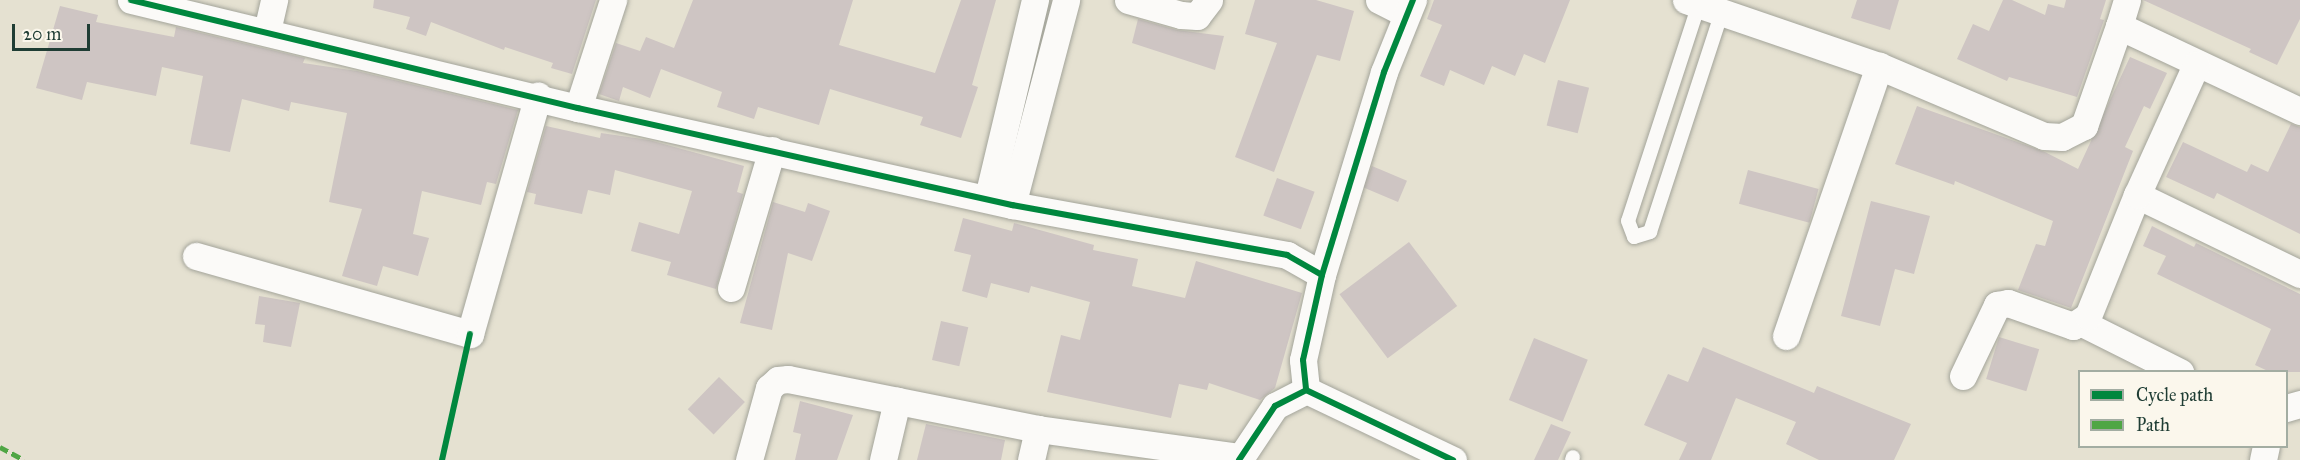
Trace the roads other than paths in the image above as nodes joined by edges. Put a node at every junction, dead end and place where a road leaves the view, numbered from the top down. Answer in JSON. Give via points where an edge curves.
{"nodes":[{"id":1,"x":274,"y":0,"type":"edge"},
{"id":2,"x":613,"y":0,"type":"edge"},
{"id":3,"x":1128,"y":0,"type":"edge"},
{"id":4,"x":1209,"y":0,"type":"edge"},
{"id":5,"x":1379,"y":0,"type":"edge"},
{"id":6,"x":2127,"y":0,"type":"edge"},
{"id":7,"x":142,"y":1,"type":"edge"},
{"id":8,"x":1702,"y":6,"type":"edge"},
{"id":9,"x":1410,"y":7,"type":"edge"},
{"id":10,"x":1033,"y":10,"type":"edge"},
{"id":11,"x":1063,"y":13,"type":"edge"},
{"id":12,"x":2119,"y":26,"type":"junction"},
{"id":13,"x":267,"y":31,"type":"junction"},
{"id":14,"x":2196,"y":65,"type":"junction"},
{"id":15,"x":1879,"y":66,"type":"junction"},
{"id":16,"x":538,"y":96,"type":"junction"},
{"id":17,"x":578,"y":108,"type":"junction"},
{"id":18,"x":2300,"y":111,"type":"edge"},
{"id":19,"x":772,"y":150,"type":"junction"},
{"id":20,"x":2137,"y":195,"type":"junction"},
{"id":21,"x":1000,"y":201,"type":"junction"},
{"id":22,"x":195,"y":256,"type":"dead end"},
{"id":23,"x":2300,"y":274,"type":"edge"},
{"id":24,"x":1322,"y":275,"type":"junction"},
{"id":25,"x":731,"y":288,"type":"dead end"},
{"id":26,"x":2082,"y":323,"type":"junction"},
{"id":27,"x":1786,"y":336,"type":"dead end"},
{"id":28,"x":2176,"y":370,"type":"edge"},
{"id":29,"x":1963,"y":376,"type":"dead end"},
{"id":30,"x":1306,"y":390,"type":"junction"},
{"id":31,"x":897,"y":401,"type":"junction"},
{"id":32,"x":1038,"y":429,"type":"junction"},
{"id":33,"x":1239,"y":459,"type":"edge"},
{"id":34,"x":749,"y":460,"type":"edge"},
{"id":35,"x":883,"y":460,"type":"edge"},
{"id":36,"x":1031,"y":460,"type":"edge"},
{"id":37,"x":1453,"y":460,"type":"edge"}],
"edges":[{"from":1,"to":13,"type":"street"},
{"from":2,"to":17,"type":"street"},
{"from":3,"to":4,"type":"street","via":[[1197,16]]},
{"from":5,"to":9,"type":"street"},
{"from":6,"to":12,"type":"street"},
{"from":7,"to":13,"type":"street"},
{"from":8,"to":8,"type":"lane","via":[[1650,232],[1634,237],[1628,221]]},
{"from":8,"to":15,"type":"street"},
{"from":9,"to":24,"type":"street","via":[[1381,83]]},
{"from":10,"to":11,"type":"street"},
{"from":10,"to":21,"type":"street"},
{"from":11,"to":21,"type":"street"},
{"from":12,"to":14,"type":"street"},
{"from":12,"to":15,"type":"street","via":[[2084,126],[2062,137],[2044,136]]},
{"from":13,"to":16,"type":"street"},
{"from":14,"to":18,"type":"street"},
{"from":14,"to":20,"type":"street"},
{"from":15,"to":27,"type":"street"},
{"from":16,"to":17,"type":"street"},
{"from":16,"to":22,"type":"street","via":[[470,334]]},
{"from":17,"to":19,"type":"street"},
{"from":19,"to":21,"type":"street"},
{"from":19,"to":25,"type":"street"},
{"from":20,"to":23,"type":"street"},
{"from":20,"to":26,"type":"street"},
{"from":21,"to":24,"type":"street","via":[[1287,255]]},
{"from":24,"to":30,"type":"street","via":[[1303,360]]},
{"from":26,"to":28,"type":"street"},
{"from":26,"to":29,"type":"street","via":[[2073,326],[2008,303],[1997,305]]},
{"from":30,"to":33,"type":"street","via":[[1275,406]]},
{"from":30,"to":37,"type":"street"},
{"from":31,"to":32,"type":"street"},
{"from":31,"to":34,"type":"street","via":[[778,380],[769,388]]},
{"from":31,"to":35,"type":"street"},
{"from":32,"to":33,"type":"street"},
{"from":32,"to":36,"type":"street"}]}
